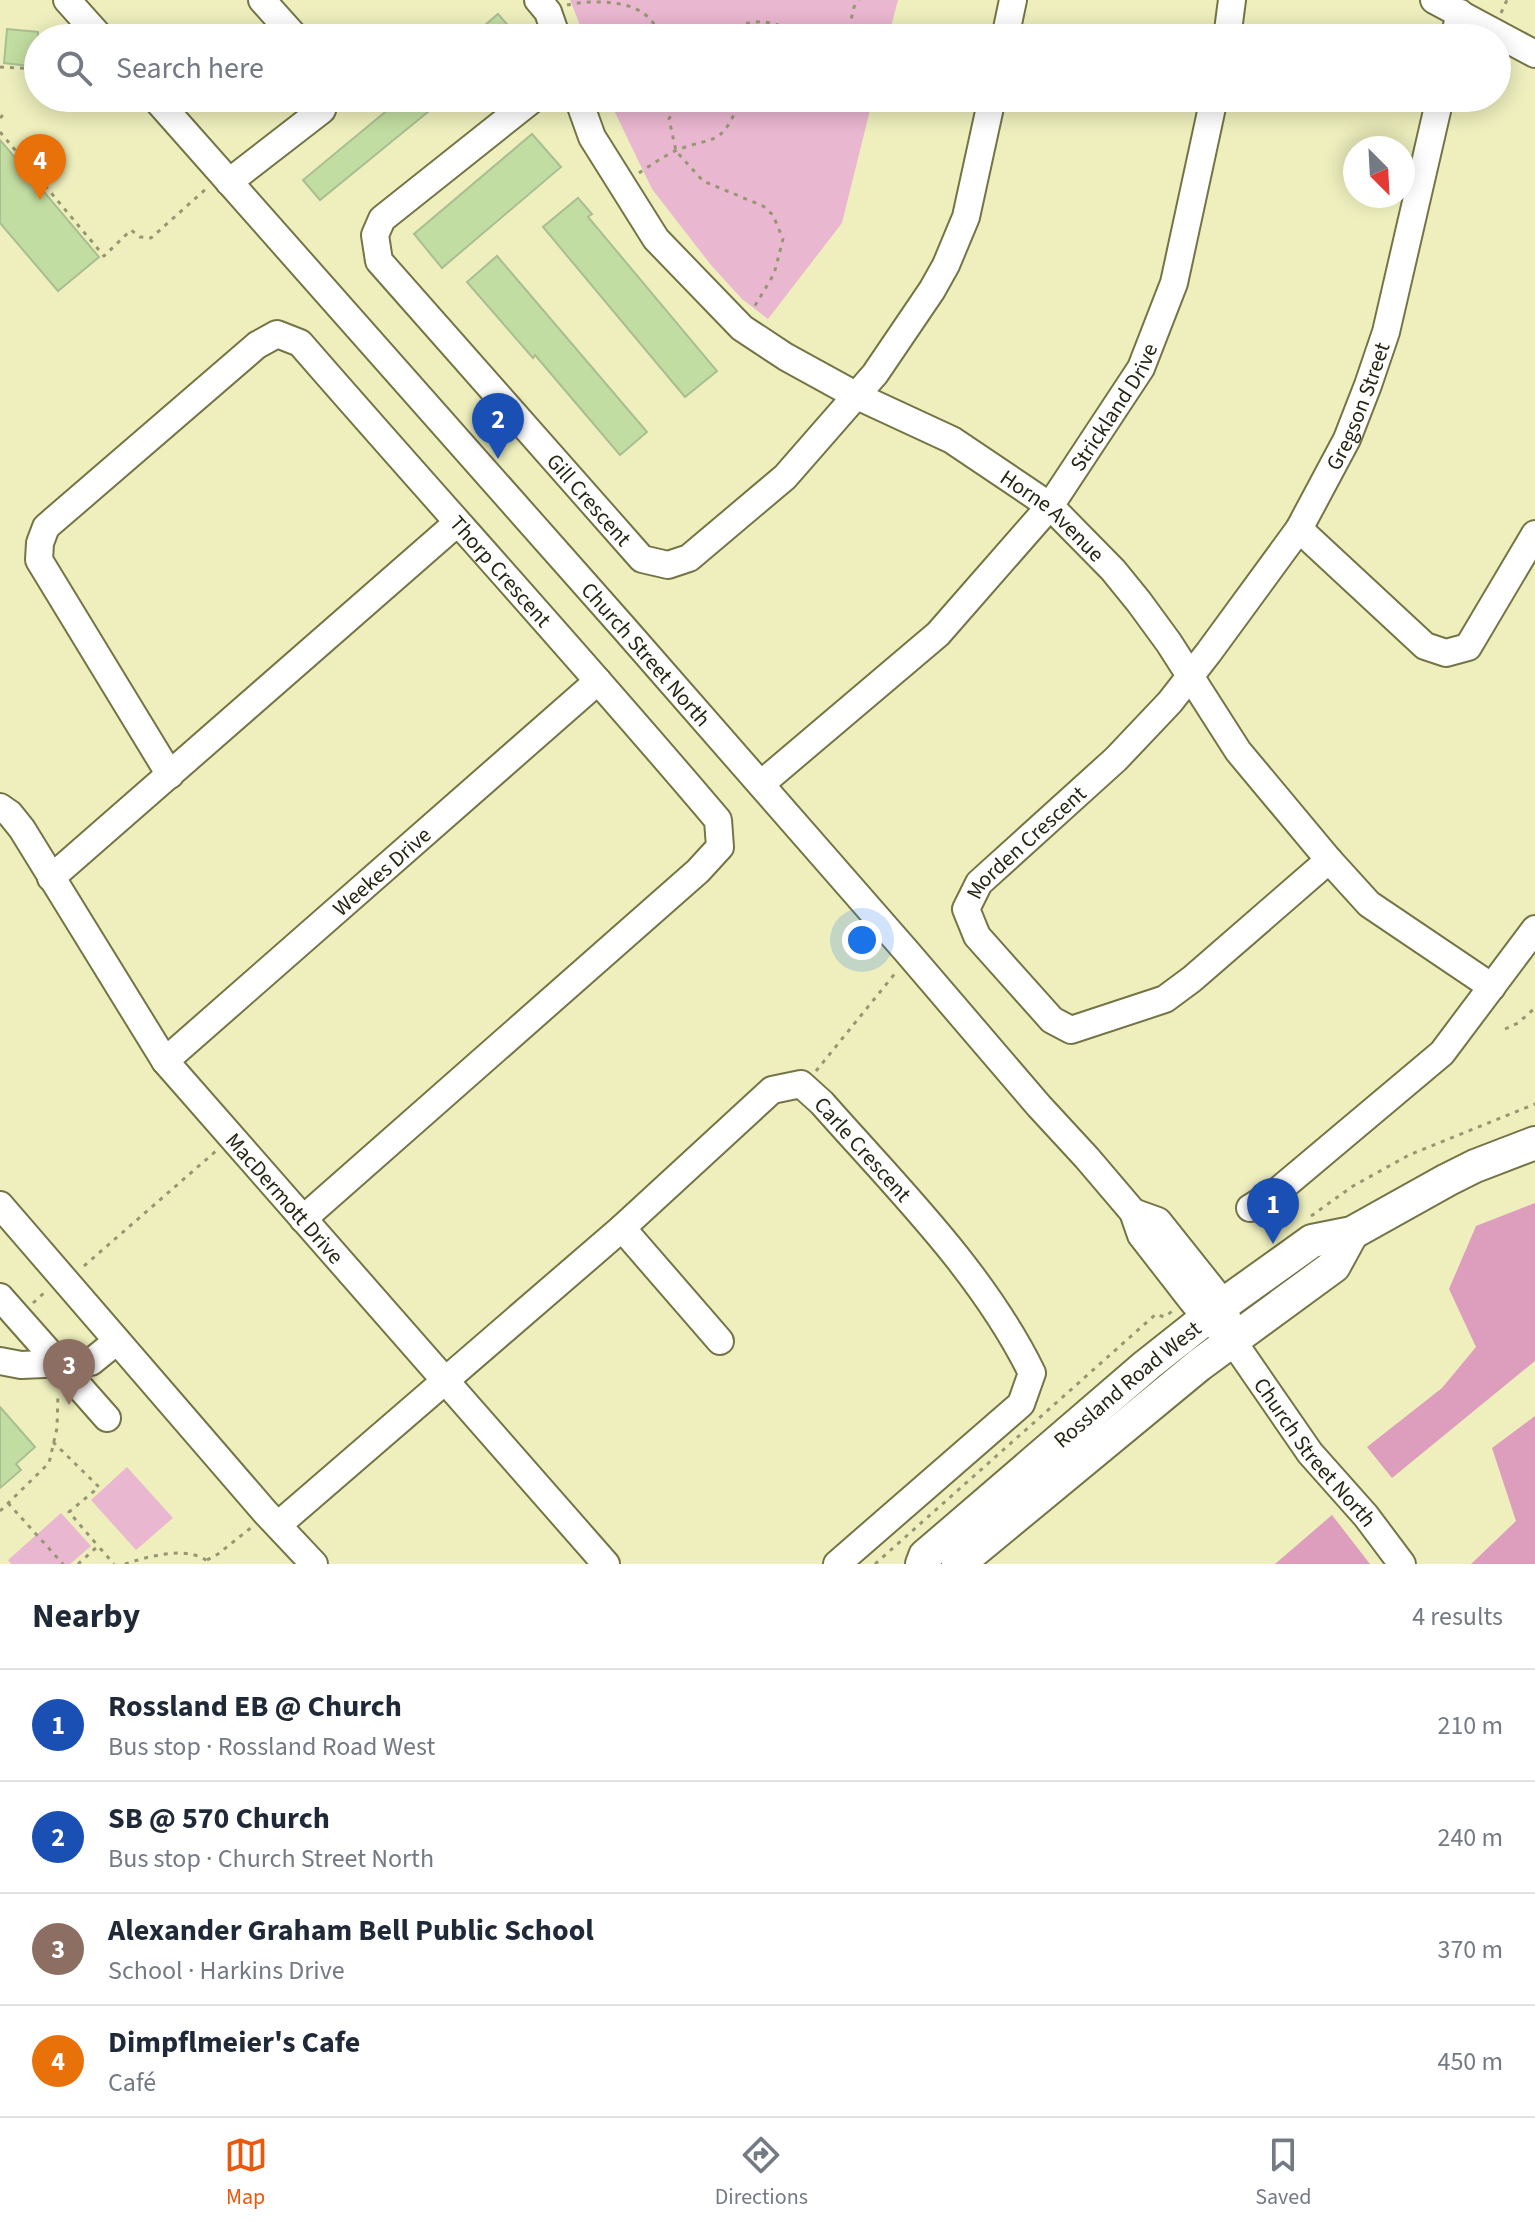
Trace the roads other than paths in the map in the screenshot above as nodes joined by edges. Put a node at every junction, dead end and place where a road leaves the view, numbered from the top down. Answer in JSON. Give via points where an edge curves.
{"nodes":[{"id":1,"x":67,"y":0,"type":"edge"},
{"id":2,"x":262,"y":0,"type":"edge"},
{"id":3,"x":538,"y":0,"type":"edge"},
{"id":4,"x":1013,"y":0,"type":"edge"},
{"id":5,"x":1232,"y":0,"type":"edge"},
{"id":6,"x":1434,"y":0,"type":"edge"},
{"id":7,"x":88,"y":24,"type":"edge"},
{"id":8,"x":283,"y":24,"type":"edge"},
{"id":9,"x":552,"y":24,"type":"edge"},
{"id":10,"x":1008,"y":24,"type":"edge"},
{"id":11,"x":1229,"y":24,"type":"edge"},
{"id":12,"x":1455,"y":24,"type":"edge"},
{"id":13,"x":1511,"y":45,"type":"edge"},
{"id":14,"x":1535,"y":54,"type":"edge"},
{"id":15,"x":165,"y":112,"type":"edge"},
{"id":16,"x":319,"y":112,"type":"edge"},
{"id":17,"x":516,"y":112,"type":"edge"},
{"id":18,"x":583,"y":112,"type":"edge"},
{"id":19,"x":989,"y":112,"type":"edge"},
{"id":20,"x":1211,"y":112,"type":"edge"},
{"id":21,"x":1437,"y":112,"type":"edge"},
{"id":22,"x":218,"y":185,"type":"junction"},
{"id":23,"x":857,"y":396,"type":"junction"},
{"id":24,"x":1050,"y":506,"type":"junction"},
{"id":25,"x":457,"y":523,"type":"junction"},
{"id":26,"x":1299,"y":529,"type":"junction"},
{"id":27,"x":1535,"y":534,"type":"edge"},
{"id":28,"x":1190,"y":678,"type":"junction"},
{"id":29,"x":598,"y":681,"type":"junction"},
{"id":30,"x":170,"y":775,"type":"junction"},
{"id":31,"x":761,"y":784,"type":"junction"},
{"id":32,"x":0,"y":807,"type":"edge"},
{"id":33,"x":1329,"y":860,"type":"junction"},
{"id":34,"x":51,"y":878,"type":"junction"},
{"id":35,"x":1535,"y":929,"type":"edge"},
{"id":36,"x":1492,"y":987,"type":"junction"},
{"id":37,"x":165,"y":1061,"type":"junction"},
{"id":38,"x":1535,"y":1143,"type":"edge"},
{"id":39,"x":0,"y":1205,"type":"edge"},
{"id":40,"x":1250,"y":1208,"type":"dead end"},
{"id":41,"x":1133,"y":1212,"type":"junction"},
{"id":42,"x":303,"y":1219,"type":"junction"},
{"id":43,"x":622,"y":1228,"type":"junction"},
{"id":44,"x":0,"y":1297,"type":"edge"},
{"id":45,"x":1213,"y":1317,"type":"junction"},
{"id":46,"x":117,"y":1341,"type":"junction"},
{"id":47,"x":720,"y":1341,"type":"dead end"},
{"id":48,"x":0,"y":1361,"type":"edge"},
{"id":49,"x":58,"y":1372,"type":"junction"},
{"id":50,"x":445,"y":1382,"type":"junction"},
{"id":51,"x":107,"y":1418,"type":"dead end"},
{"id":52,"x":265,"y":1526,"type":"junction"},
{"id":53,"x":1399,"y":1561,"type":"edge"},
{"id":54,"x":314,"y":1564,"type":"edge"},
{"id":55,"x":606,"y":1564,"type":"edge"},
{"id":56,"x":837,"y":1564,"type":"edge"},
{"id":57,"x":922,"y":1564,"type":"edge"},
{"id":58,"x":950,"y":1564,"type":"edge"},
{"id":59,"x":958,"y":1564,"type":"edge"}],
"edges":[{"from":1,"to":7,"type":"street"},
{"from":2,"to":8,"type":"street"},
{"from":3,"to":9,"type":"street"},
{"from":4,"to":10,"type":"street"},
{"from":5,"to":11,"type":"street"},
{"from":6,"to":12,"type":"street"},
{"from":13,"to":14,"type":"street"},
{"from":15,"to":22,"type":"street","name":"Church Street North"},
{"from":16,"to":22,"type":"street"},
{"from":17,"to":23,"type":"street","name":"Gill Crescent","via":[[382,219],[375,235],[379,261],[642,559],[668,565],[689,558],[785,477]]},
{"from":18,"to":23,"type":"street","name":"Horne Avenue","via":[[592,137],[656,239],[742,328]]},
{"from":19,"to":23,"type":"street","name":"Gill Crescent","via":[[966,217],[946,265]]},
{"from":20,"to":24,"type":"street","name":"Strickland Drive","via":[[1174,283],[1141,368]]},
{"from":21,"to":26,"type":"street","name":"Gregson Street","via":[[1386,332],[1347,439]]},
{"from":22,"to":31,"type":"street","name":"Church Street North"},
{"from":23,"to":24,"type":"street","name":"Horne Avenue","via":[[952,440]]},
{"from":24,"to":28,"type":"street","name":"Horne Avenue","via":[[1113,570]]},
{"from":24,"to":31,"type":"street","name":"Strickland Drive","via":[[938,634]]},
{"from":25,"to":29,"type":"street","name":"Thorp Crescent"},
{"from":25,"to":30,"type":"street"},
{"from":25,"to":30,"type":"street","name":"Thorp Crescent","via":[[300,343],[277,334],[257,345],[46,527],[39,560]]},
{"from":26,"to":27,"type":"street","via":[[1425,646],[1446,653],[1468,647]]},
{"from":26,"to":28,"type":"street","name":"Gregson Street"},
{"from":28,"to":33,"type":"street","name":"Horne Avenue","via":[[1238,751]]},
{"from":28,"to":33,"type":"street","name":"Morden Crescent","via":[[1116,759],[979,883],[966,909],[977,936],[1052,1020],[1071,1030],[1165,999]]},
{"from":29,"to":37,"type":"street","name":"Weekes Drive"},
{"from":29,"to":42,"type":"street","name":"Thorp Crescent","via":[[718,820],[720,847]]},
{"from":30,"to":34,"type":"street"},
{"from":31,"to":41,"type":"street","name":"Church Street North"},
{"from":32,"to":34,"type":"street","name":"MacDermott Drive","via":[[22,829]]},
{"from":33,"to":36,"type":"street","name":"Horne Avenue","via":[[1369,904]]},
{"from":34,"to":37,"type":"street","name":"MacDermott Drive"},
{"from":35,"to":36,"type":"street"},
{"from":36,"to":40,"type":"street","via":[[1442,1053],[1279,1190]]},
{"from":37,"to":42,"type":"street","name":"MacDermott Drive"},
{"from":38,"to":45,"type":"main road","name":"Rossland Road West","via":[[1461,1173],[1352,1233],[1312,1241]]},
{"from":39,"to":46,"type":"street"},
{"from":41,"to":45,"type":"street","name":"Church Street North","via":[[1141,1235]]},
{"from":41,"to":45,"type":"street","name":"Church Street North","via":[[1158,1221]]},
{"from":42,"to":50,"type":"street","name":"MacDermott Drive"},
{"from":43,"to":47,"type":"street"},
{"from":43,"to":50,"type":"street","name":"Carle Crescent"},
{"from":43,"to":56,"type":"street","name":"Carle Crescent","via":[[772,1090],[801,1084],[956,1256],[1014,1337],[1032,1373],[1021,1404]]},
{"from":44,"to":49,"type":"street"},
{"from":45,"to":53,"type":"street","name":"Church Street North","via":[[1310,1453]]},
{"from":45,"to":57,"type":"main road","name":"Rossland Road West","via":[[1147,1365],[925,1556]]},
{"from":45,"to":58,"type":"main road","via":[[1192,1354]]},
{"from":45,"to":59,"type":"main road","name":"Rossland Road West"},
{"from":46,"to":49,"type":"street","via":[[91,1362]]},
{"from":46,"to":52,"type":"street"},
{"from":48,"to":49,"type":"street"},
{"from":49,"to":51,"type":"street"},
{"from":50,"to":52,"type":"street","name":"Carle Crescent"},
{"from":50,"to":55,"type":"street","name":"MacDermott Drive"},
{"from":52,"to":54,"type":"street"}]}
